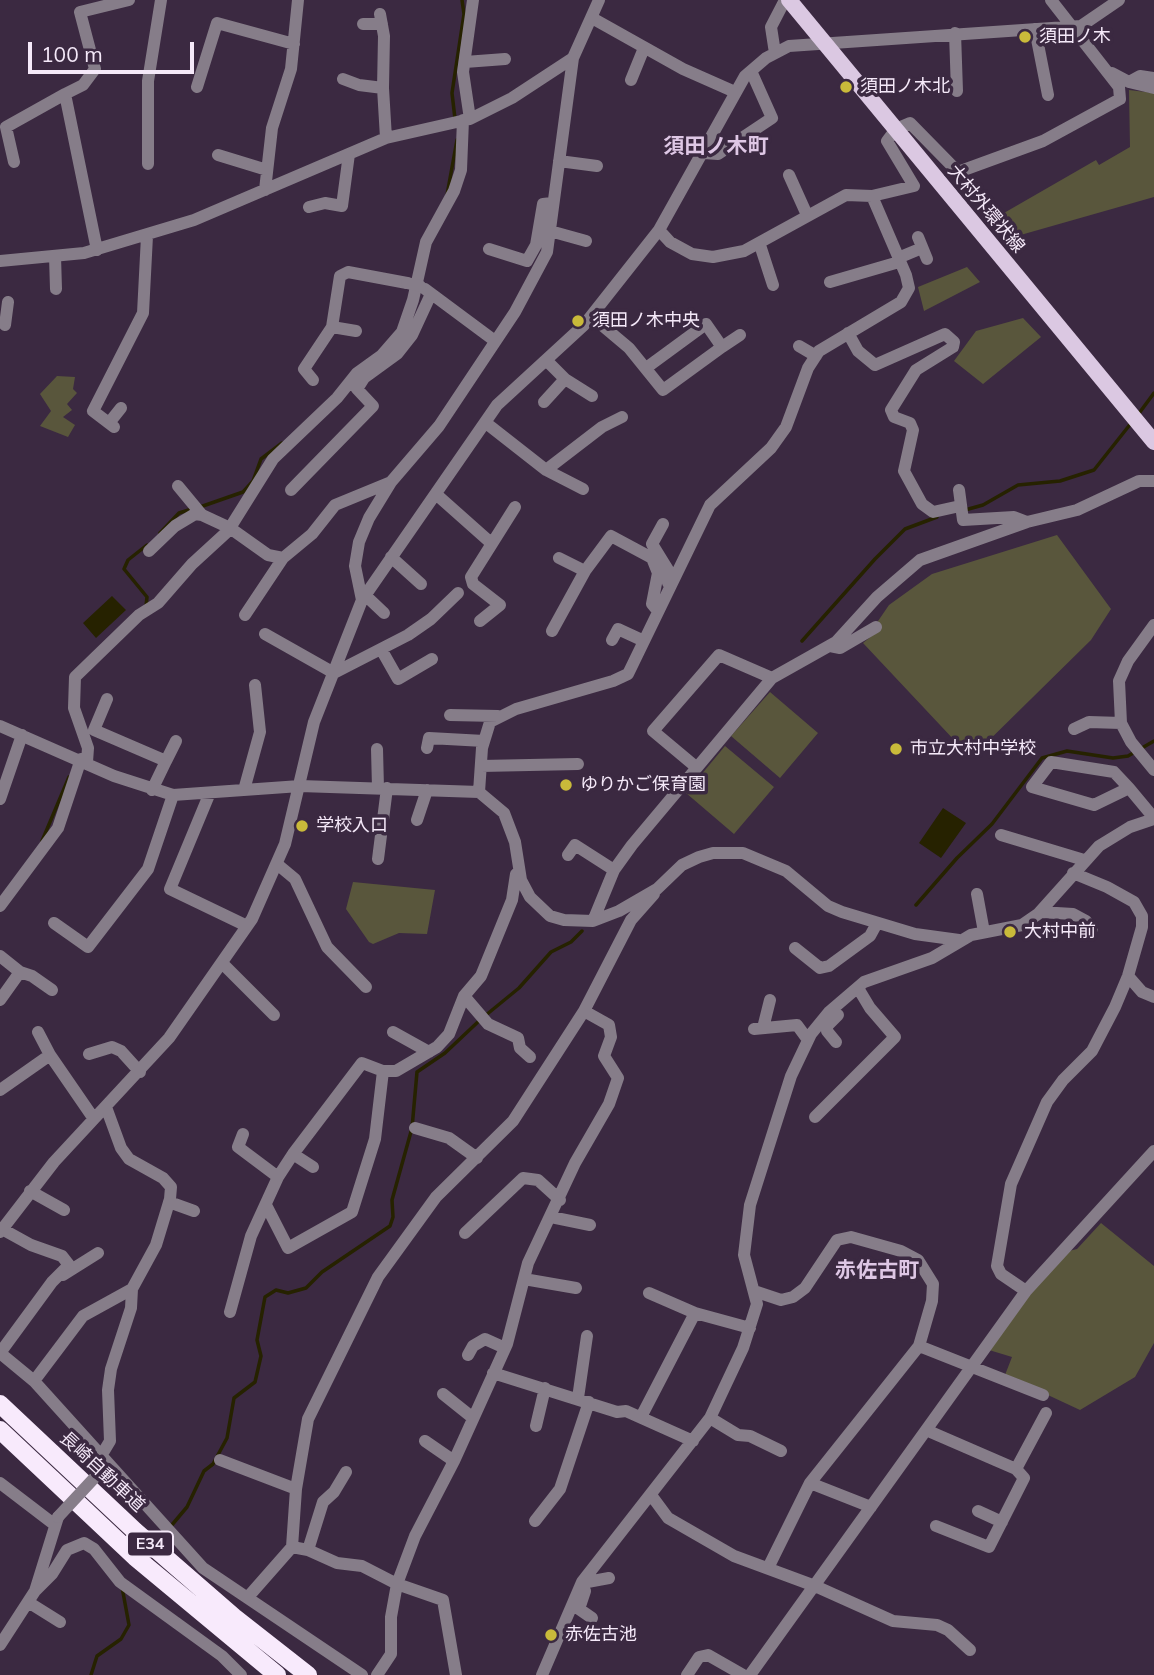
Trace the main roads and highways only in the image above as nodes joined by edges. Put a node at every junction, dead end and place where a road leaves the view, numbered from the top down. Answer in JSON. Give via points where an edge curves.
{"nodes":[{"id":1,"x":787,"y":0,"type":"edge"},
{"id":2,"x":1154,"y":442,"type":"edge"},
{"id":3,"x":0,"y":1404,"type":"edge"},
{"id":4,"x":0,"y":1430,"type":"edge"},
{"id":5,"x":277,"y":1675,"type":"edge"},
{"id":6,"x":308,"y":1675,"type":"edge"}],
"edges":[{"from":1,"to":2,"type":"main road","name":"大村外環状線"},
{"from":3,"to":6,"type":"highway","name":"長崎自動車道","number":"E34","via":[[135,1531]]},
{"from":4,"to":5,"type":"highway","number":"E34","via":[[135,1557]]}]}
